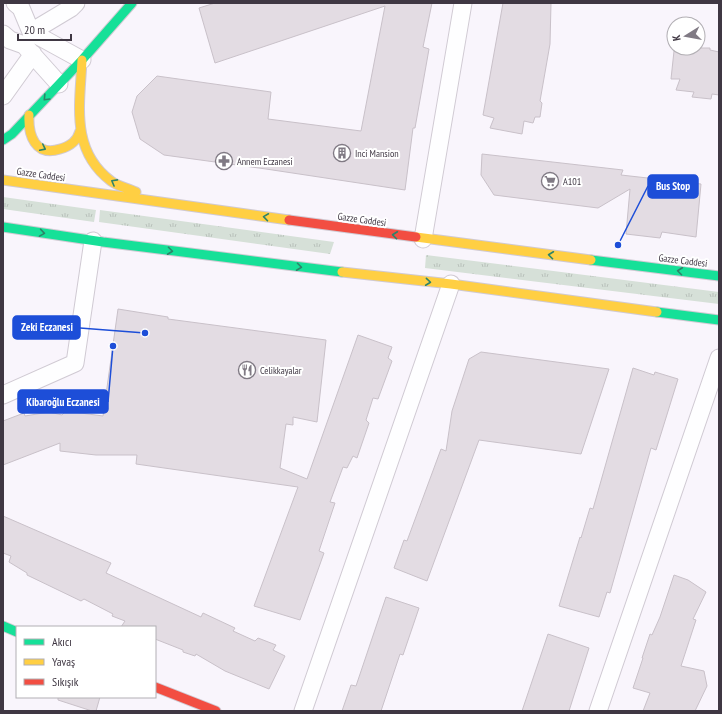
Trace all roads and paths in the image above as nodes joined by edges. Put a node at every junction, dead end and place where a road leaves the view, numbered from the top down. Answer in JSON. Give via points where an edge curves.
{"nodes":[{"id":1,"x":15,"y":3,"type":"edge"},
{"id":2,"x":76,"y":3,"type":"edge"},
{"id":3,"x":132,"y":3,"type":"edge"},
{"id":4,"x":463,"y":3,"type":"edge"},
{"id":5,"x":31,"y":32,"type":"junction"},
{"id":6,"x":3,"y":34,"type":"edge"},
{"id":7,"x":33,"y":54,"type":"junction"},
{"id":8,"x":82,"y":60,"type":"junction"},
{"id":9,"x":59,"y":84,"type":"junction"},
{"id":10,"x":3,"y":96,"type":"edge"},
{"id":11,"x":29,"y":115,"type":"junction"},
{"id":12,"x":80,"y":131,"type":"junction"},
{"id":13,"x":3,"y":140,"type":"edge"},
{"id":14,"x":3,"y":180,"type":"edge"},
{"id":15,"x":191,"y":206,"type":"junction"},
{"id":16,"x":3,"y":227,"type":"edge"},
{"id":17,"x":423,"y":238,"type":"junction"},
{"id":18,"x":93,"y":241,"type":"junction"},
{"id":19,"x":719,"y":276,"type":"edge"},
{"id":20,"x":451,"y":284,"type":"junction"},
{"id":21,"x":719,"y":320,"type":"edge"},
{"id":22,"x":719,"y":358,"type":"edge"},
{"id":23,"x":3,"y":395,"type":"edge"},
{"id":24,"x":3,"y":626,"type":"edge"},
{"id":25,"x":16,"y":632,"type":"edge"},
{"id":26,"x":156,"y":687,"type":"edge"},
{"id":27,"x":216,"y":711,"type":"edge"},
{"id":28,"x":303,"y":711,"type":"edge"},
{"id":29,"x":598,"y":711,"type":"edge"}],
"edges":[{"from":1,"to":5,"type":"street","via":[[21,8]]},
{"from":2,"to":5,"type":"street"},
{"from":3,"to":8,"type":"main road"},
{"from":4,"to":17,"type":"street"},
{"from":5,"to":8,"type":"street"},
{"from":6,"to":7,"type":"street","via":[[10,40],[24,45]]},
{"from":7,"to":9,"type":"street"},
{"from":7,"to":10,"type":"street"},
{"from":8,"to":9,"type":"main road"},
{"from":8,"to":12,"type":"main road"},
{"from":9,"to":11,"type":"main road","one_way":true},
{"from":11,"to":12,"type":"main road","one_way":true,"via":[[30,136],[42,149],[52,152],[73,144],[78,139]]},
{"from":11,"to":13,"type":"main road"},
{"from":15,"to":12,"type":"main road","one_way":true,"via":[[134,191],[111,181],[91,161]]},
{"from":14,"to":15,"type":"main road","name":"Gazze Caddesi"},
{"from":17,"to":15,"type":"main road","name":"Gazze Caddesi","one_way":true},
{"from":16,"to":18,"type":"main road","one_way":true},
{"from":19,"to":17,"type":"main road","name":"Gazze Caddesi","one_way":true},
{"from":18,"to":20,"type":"main road","one_way":true},
{"from":18,"to":23,"type":"street","via":[[75,363]]},
{"from":20,"to":21,"type":"main road"},
{"from":20,"to":28,"type":"street"},
{"from":22,"to":29,"type":"street"},
{"from":24,"to":25,"type":"main road"},
{"from":26,"to":27,"type":"main road"}]}
